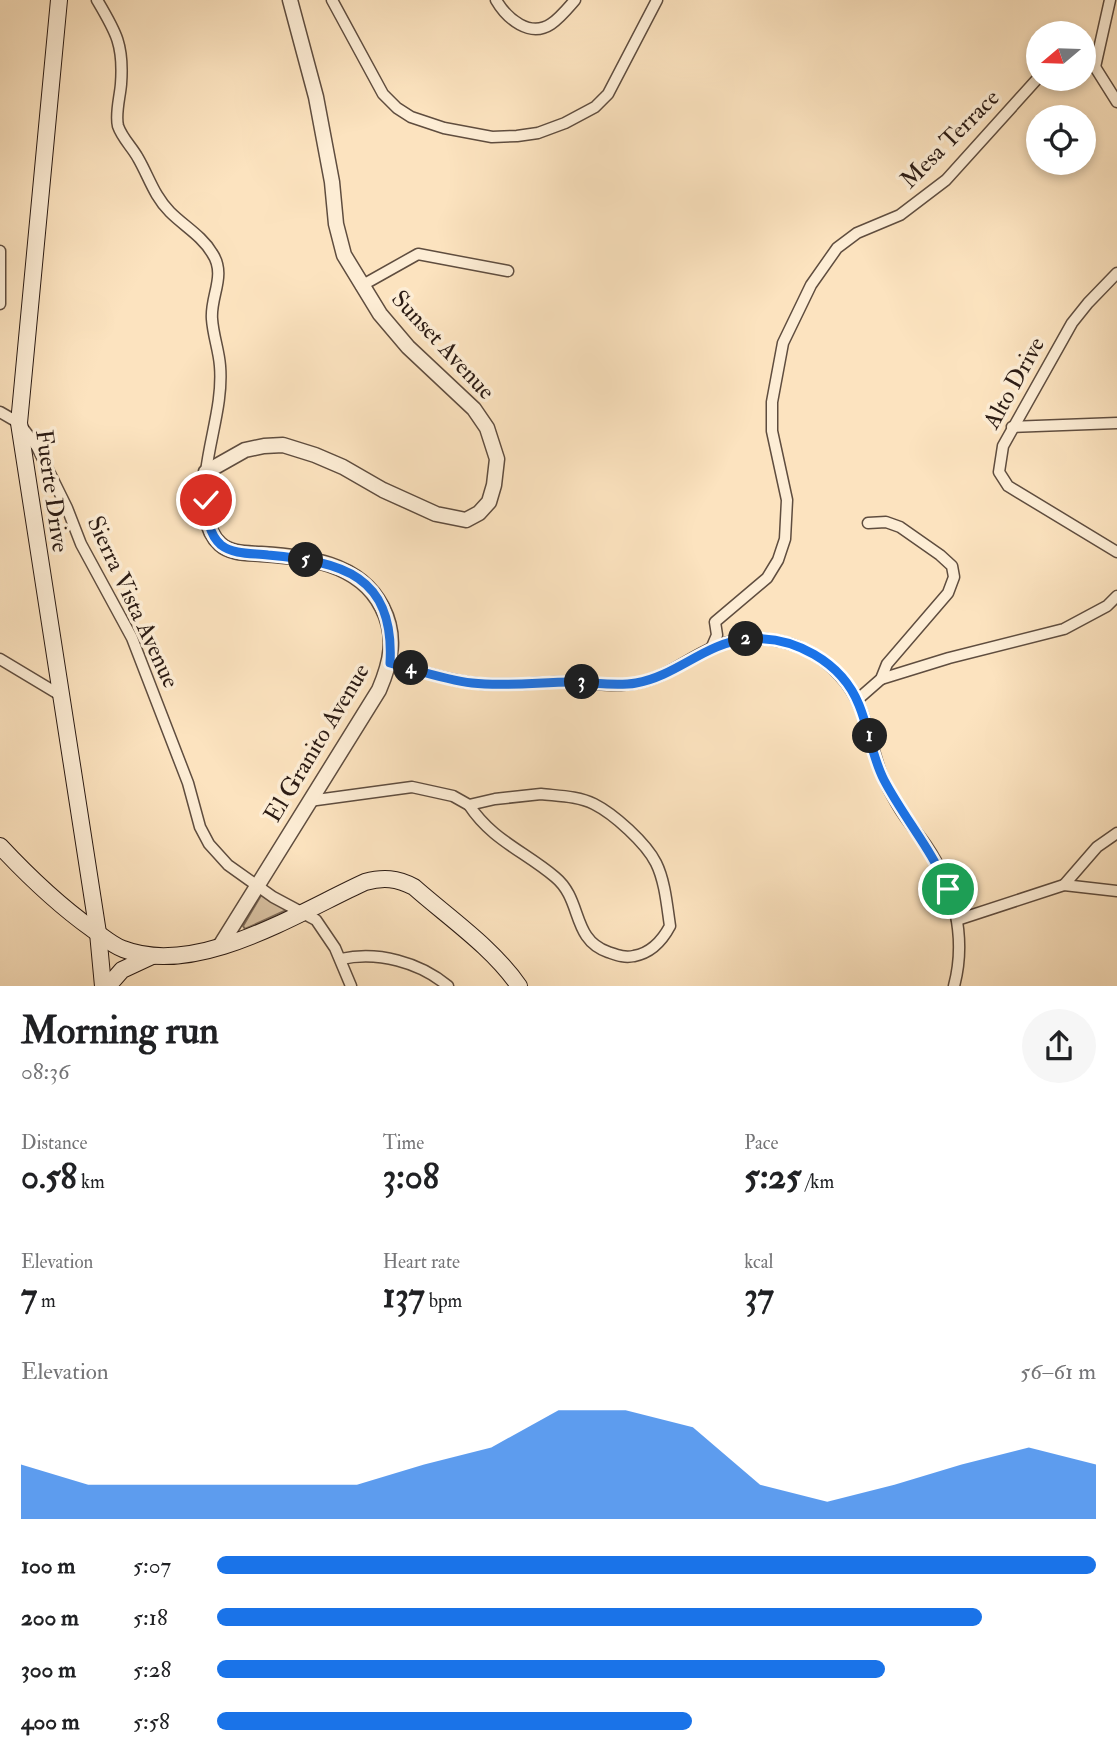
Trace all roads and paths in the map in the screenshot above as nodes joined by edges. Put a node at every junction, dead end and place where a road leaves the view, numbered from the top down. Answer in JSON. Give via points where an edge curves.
{"nodes":[{"id":1,"x":59,"y":0,"type":"edge"},
{"id":2,"x":96,"y":0,"type":"edge"},
{"id":3,"x":290,"y":0,"type":"edge"},
{"id":4,"x":332,"y":0,"type":"edge"},
{"id":5,"x":496,"y":0,"type":"edge"},
{"id":6,"x":575,"y":0,"type":"edge"},
{"id":7,"x":657,"y":0,"type":"edge"},
{"id":8,"x":1110,"y":0,"type":"edge"},
{"id":9,"x":1096,"y":63,"type":"edge"},
{"id":10,"x":1096,"y":69,"type":"edge"},
{"id":11,"x":1026,"y":91,"type":"edge"},
{"id":12,"x":1117,"y":103,"type":"edge"},
{"id":13,"x":0,"y":251,"type":"edge"},
{"id":14,"x":508,"y":271,"type":"dead end"},
{"id":15,"x":1117,"y":273,"type":"edge"},
{"id":16,"x":361,"y":286,"type":"junction"},
{"id":17,"x":0,"y":304,"type":"edge"},
{"id":18,"x":0,"y":412,"type":"edge"},
{"id":19,"x":19,"y":423,"type":"junction"},
{"id":20,"x":1117,"y":423,"type":"edge"},
{"id":21,"x":1012,"y":428,"type":"junction"},
{"id":22,"x":206,"y":472,"type":"junction"},
{"id":23,"x":868,"y":523,"type":"dead end"},
{"id":24,"x":1117,"y":552,"type":"edge"},
{"id":25,"x":1117,"y":596,"type":"edge"},
{"id":26,"x":711,"y":649,"type":"junction"},
{"id":27,"x":0,"y":659,"type":"edge"},
{"id":28,"x":390,"y":663,"type":"junction"},
{"id":29,"x":881,"y":678,"type":"junction"},
{"id":30,"x":60,"y":695,"type":"junction"},
{"id":31,"x":857,"y":700,"type":"junction"},
{"id":32,"x":309,"y":801,"type":"junction"},
{"id":33,"x":469,"y":805,"type":"junction"},
{"id":34,"x":1117,"y":833,"type":"edge"},
{"id":35,"x":0,"y":846,"type":"edge"},
{"id":36,"x":1065,"y":885,"type":"junction"},
{"id":37,"x":258,"y":886,"type":"junction"},
{"id":38,"x":1117,"y":891,"type":"edge"},
{"id":39,"x":302,"y":912,"type":"junction"},
{"id":40,"x":957,"y":920,"type":"junction"},
{"id":41,"x":98,"y":933,"type":"junction"},
{"id":42,"x":220,"y":946,"type":"junction"},
{"id":43,"x":152,"y":956,"type":"junction"},
{"id":44,"x":341,"y":959,"type":"junction"},
{"id":45,"x":105,"y":986,"type":"edge"},
{"id":46,"x":351,"y":986,"type":"edge"},
{"id":47,"x":448,"y":986,"type":"edge"},
{"id":48,"x":519,"y":986,"type":"edge"},
{"id":49,"x":954,"y":986,"type":"edge"}],
"edges":[{"from":1,"to":19,"type":"main road","name":"Fuerte Drive"},
{"from":2,"to":22,"type":"street","name":"El Granito Avenue","via":[[120,46],[120,130],[161,202],[206,245],[218,265],[212,320],[220,387]]},
{"from":3,"to":16,"type":"street","name":"Sunset Avenue","via":[[316,97],[335,224],[344,255]]},
{"from":4,"to":7,"type":"street","via":[[383,94],[397,108],[444,128],[492,137],[537,133],[595,107],[608,94]]},
{"from":5,"to":6,"type":"street","via":[[515,22],[539,30],[552,24]]},
{"from":8,"to":9,"type":"street"},
{"from":10,"to":12,"type":"street"},
{"from":11,"to":26,"type":"street","name":"Mesa Terrace","via":[[946,180],[900,215],[857,233],[837,248],[811,285],[783,343],[772,401],[772,431],[788,513],[785,539],[767,578],[715,622],[717,635]]},
{"from":13,"to":17,"type":"street"},
{"from":14,"to":16,"type":"street","via":[[418,254]]},
{"from":15,"to":21,"type":"street","name":"Alto Drive","via":[[1072,323]]},
{"from":16,"to":22,"type":"street","name":"Sunset Avenue","via":[[408,346],[474,409],[487,428],[497,459],[489,502],[466,520],[436,514],[343,467],[283,445],[245,450]]},
{"from":18,"to":19,"type":"street","name":"Sierra Vista Avenue"},
{"from":19,"to":30,"type":"main road","name":"Fuerte Drive"},
{"from":19,"to":37,"type":"street","name":"Sierra Vista Avenue","via":[[37,447],[81,544],[132,638],[204,836],[221,859]]},
{"from":20,"to":21,"type":"street"},
{"from":21,"to":24,"type":"street","name":"Alto Drive","via":[[999,461],[999,472],[1008,486]]},
{"from":22,"to":28,"type":"street","name":"El Granito Avenue","via":[[206,514],[220,544],[237,552],[325,562],[354,575],[372,590],[384,611],[390,631]]},
{"from":23,"to":29,"type":"street","via":[[900,527],[940,555],[952,566],[954,576],[948,593],[887,664]]},
{"from":25,"to":29,"type":"street","via":[[1064,629]]},
{"from":26,"to":28,"type":"street","via":[[667,674],[621,685],[473,683]]},
{"from":26,"to":31,"type":"street","via":[[747,639],[791,644],[832,667]]},
{"from":27,"to":30,"type":"street"},
{"from":28,"to":32,"type":"street","name":"El Granito Avenue","via":[[379,690]]},
{"from":29,"to":31,"type":"street"},
{"from":30,"to":41,"type":"main road","name":"Fuerte Drive"},
{"from":31,"to":40,"type":"street","via":[[882,776],[938,866]]},
{"from":32,"to":33,"type":"street","via":[[412,787],[453,796]]},
{"from":32,"to":37,"type":"street","name":"El Granito Avenue"},
{"from":33,"to":33,"type":"street","via":[[499,839],[556,877],[575,904],[580,926],[598,949],[634,956],[655,947],[666,934],[670,926],[656,863],[608,813],[592,803],[541,794]]},
{"from":34,"to":36,"type":"street","via":[[1097,847]]},
{"from":35,"to":41,"type":"main road","via":[[43,891]]},
{"from":36,"to":38,"type":"street"},
{"from":36,"to":40,"type":"street"},
{"from":37,"to":39,"type":"street","name":"Sierra Vista Avenue"},
{"from":37,"to":42,"type":"street","name":"El Granito Avenue"},
{"from":39,"to":42,"type":"main road"},
{"from":39,"to":44,"type":"street","name":"Sierra Vista Avenue","via":[[316,920]]},
{"from":39,"to":48,"type":"main road","via":[[365,882],[399,880],[414,887],[489,952]]},
{"from":40,"to":49,"type":"street","via":[[960,951]]},
{"from":41,"to":43,"type":"main road","via":[[122,949]]},
{"from":41,"to":45,"type":"main road","name":"Fuerte Drive"},
{"from":42,"to":43,"type":"main road","via":[[186,955]]},
{"from":43,"to":45,"type":"main road","via":[[122,970]]},
{"from":44,"to":46,"type":"street","name":"Sierra Vista Avenue"},
{"from":44,"to":47,"type":"street","via":[[360,955],[406,962]]}]}
